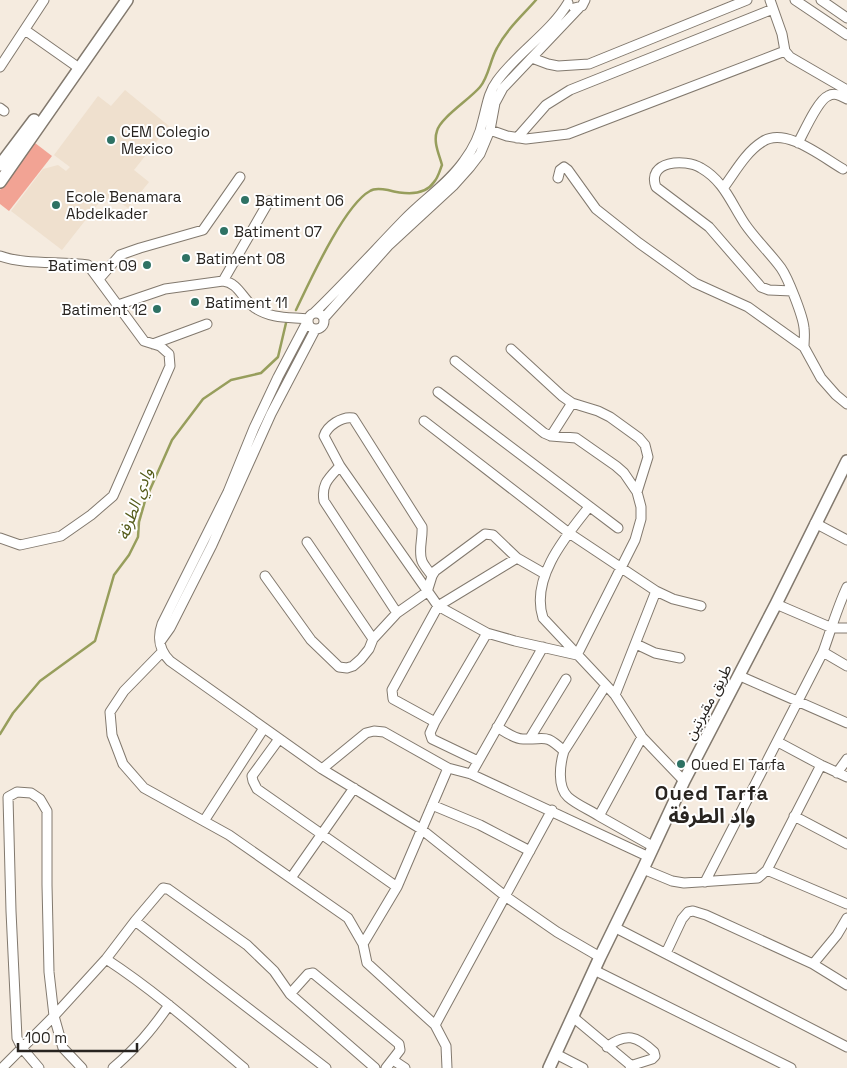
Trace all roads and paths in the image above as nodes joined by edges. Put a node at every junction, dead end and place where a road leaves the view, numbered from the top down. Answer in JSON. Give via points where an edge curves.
{"nodes":[{"id":1,"x":44,"y":0,"type":"edge"},
{"id":2,"x":127,"y":0,"type":"edge"},
{"id":3,"x":595,"y":0,"type":"edge"},
{"id":4,"x":747,"y":0,"type":"edge"},
{"id":5,"x":795,"y":0,"type":"edge"},
{"id":6,"x":821,"y":0,"type":"edge"},
{"id":7,"x":568,"y":1,"type":"edge"},
{"id":8,"x":772,"y":2,"type":"edge"},
{"id":9,"x":582,"y":4,"type":"edge"},
{"id":10,"x":847,"y":18,"type":"edge"},
{"id":11,"x":25,"y":30,"type":"junction"},
{"id":12,"x":847,"y":35,"type":"edge"},
{"id":13,"x":785,"y":51,"type":"junction"},
{"id":14,"x":532,"y":58,"type":"junction"},
{"id":15,"x":0,"y":67,"type":"edge"},
{"id":16,"x":79,"y":68,"type":"junction"},
{"id":17,"x":847,"y":90,"type":"edge"},
{"id":18,"x":847,"y":99,"type":"edge"},
{"id":19,"x":490,"y":130,"type":"junction"},
{"id":20,"x":517,"y":138,"type":"junction"},
{"id":21,"x":798,"y":143,"type":"junction"},
{"id":22,"x":0,"y":165,"type":"edge"},
{"id":23,"x":842,"y":169,"type":"dead end"},
{"id":24,"x":240,"y":176,"type":"dead end"},
{"id":25,"x":558,"y":178,"type":"dead end"},
{"id":26,"x":0,"y":182,"type":"edge"},
{"id":27,"x":724,"y":186,"type":"junction"},
{"id":28,"x":270,"y":201,"type":"dead end"},
{"id":29,"x":0,"y":256,"type":"edge"},
{"id":30,"x":99,"y":279,"type":"junction"},
{"id":31,"x":223,"y":281,"type":"junction"},
{"id":32,"x":792,"y":291,"type":"junction"},
{"id":33,"x":118,"y":305,"type":"junction"},
{"id":34,"x":310,"y":318,"type":"junction"},
{"id":35,"x":324,"y":318,"type":"junction"},
{"id":36,"x":207,"y":324,"type":"dead end"},
{"id":37,"x":315,"y":330,"type":"junction"},
{"id":38,"x":154,"y":344,"type":"junction"},
{"id":39,"x":804,"y":347,"type":"junction"},
{"id":40,"x":511,"y":349,"type":"dead end"},
{"id":41,"x":455,"y":361,"type":"dead end"},
{"id":42,"x":438,"y":392,"type":"dead end"},
{"id":43,"x":572,"y":403,"type":"junction"},
{"id":44,"x":847,"y":404,"type":"edge"},
{"id":45,"x":424,"y":420,"type":"dead end"},
{"id":46,"x":551,"y":436,"type":"junction"},
{"id":47,"x":847,"y":461,"type":"edge"},
{"id":48,"x":340,"y":466,"type":"junction"},
{"id":49,"x":637,"y":492,"type":"junction"},
{"id":50,"x":589,"y":507,"type":"junction"},
{"id":51,"x":815,"y":523,"type":"junction"},
{"id":52,"x":618,"y":528,"type":"dead end"},
{"id":53,"x":568,"y":533,"type":"junction"},
{"id":54,"x":0,"y":538,"type":"edge"},
{"id":55,"x":847,"y":540,"type":"edge"},
{"id":56,"x":307,"y":542,"type":"dead end"},
{"id":57,"x":517,"y":558,"type":"junction"},
{"id":58,"x":621,"y":567,"type":"junction"},
{"id":59,"x":545,"y":574,"type":"junction"},
{"id":60,"x":265,"y":576,"type":"dead end"},
{"id":61,"x":432,"y":576,"type":"junction"},
{"id":62,"x":847,"y":587,"type":"edge"},
{"id":63,"x":656,"y":591,"type":"junction"},
{"id":64,"x":427,"y":592,"type":"junction"},
{"id":65,"x":776,"y":604,"type":"junction"},
{"id":66,"x":438,"y":606,"type":"junction"},
{"id":67,"x":702,"y":606,"type":"dead end"},
{"id":68,"x":397,"y":613,"type":"junction"},
{"id":69,"x":832,"y":628,"type":"junction"},
{"id":70,"x":847,"y":628,"type":"edge"},
{"id":71,"x":487,"y":633,"type":"junction"},
{"id":72,"x":373,"y":639,"type":"junction"},
{"id":73,"x":160,"y":642,"type":"junction"},
{"id":74,"x":636,"y":644,"type":"junction"},
{"id":75,"x":544,"y":647,"type":"junction"},
{"id":76,"x":162,"y":652,"type":"junction"},
{"id":77,"x":823,"y":652,"type":"junction"},
{"id":78,"x":577,"y":655,"type":"junction"},
{"id":79,"x":680,"y":658,"type":"dead end"},
{"id":80,"x":847,"y":666,"type":"edge"},
{"id":81,"x":740,"y":676,"type":"junction"},
{"id":82,"x":566,"y":678,"type":"dead end"},
{"id":83,"x":606,"y":685,"type":"junction"},
{"id":84,"x":615,"y":695,"type":"junction"},
{"id":85,"x":798,"y":700,"type":"junction"},
{"id":86,"x":435,"y":722,"type":"junction"},
{"id":87,"x":847,"y":723,"type":"edge"},
{"id":88,"x":497,"y":727,"type":"junction"},
{"id":89,"x":264,"y":728,"type":"junction"},
{"id":90,"x":642,"y":737,"type":"junction"},
{"id":91,"x":530,"y":738,"type":"junction"},
{"id":92,"x":279,"y":739,"type":"junction"},
{"id":93,"x":778,"y":742,"type":"junction"},
{"id":94,"x":564,"y":752,"type":"junction"},
{"id":95,"x":847,"y":759,"type":"edge"},
{"id":96,"x":478,"y":761,"type":"junction"},
{"id":97,"x":821,"y":765,"type":"junction"},
{"id":98,"x":448,"y":768,"type":"junction"},
{"id":99,"x":322,"y":769,"type":"junction"},
{"id":100,"x":837,"y":773,"type":"junction"},
{"id":101,"x":471,"y":774,"type":"junction"},
{"id":102,"x":847,"y":777,"type":"edge"},
{"id":103,"x":684,"y":781,"type":"junction"},
{"id":104,"x":354,"y":788,"type":"junction"},
{"id":105,"x":432,"y":805,"type":"junction"},
{"id":106,"x":552,"y":810,"type":"junction"},
{"id":107,"x":600,"y":816,"type":"junction"},
{"id":108,"x":794,"y":816,"type":"junction"},
{"id":109,"x":204,"y":821,"type":"junction"},
{"id":110,"x":421,"y":829,"type":"junction"},
{"id":111,"x":322,"y":834,"type":"junction"},
{"id":112,"x":847,"y":844,"type":"edge"},
{"id":113,"x":530,"y":851,"type":"junction"},
{"id":114,"x":652,"y":852,"type":"junction"},
{"id":115,"x":644,"y":869,"type":"junction"},
{"id":116,"x":767,"y":870,"type":"junction"},
{"id":117,"x":291,"y":878,"type":"junction"},
{"id":118,"x":705,"y":882,"type":"junction"},
{"id":119,"x":396,"y":887,"type":"junction"},
{"id":120,"x":505,"y":896,"type":"junction"},
{"id":121,"x":847,"y":904,"type":"edge"},
{"id":122,"x":847,"y":918,"type":"edge"},
{"id":123,"x":135,"y":921,"type":"junction"},
{"id":124,"x":614,"y":927,"type":"junction"},
{"id":125,"x":836,"y":934,"type":"junction"},
{"id":126,"x":847,"y":938,"type":"edge"},
{"id":127,"x":363,"y":944,"type":"junction"},
{"id":128,"x":666,"y":953,"type":"junction"},
{"id":129,"x":600,"y":957,"type":"junction"},
{"id":130,"x":106,"y":959,"type":"junction"},
{"id":131,"x":813,"y":964,"type":"junction"},
{"id":132,"x":594,"y":970,"type":"junction"},
{"id":133,"x":847,"y":985,"type":"edge"},
{"id":134,"x":290,"y":994,"type":"junction"},
{"id":135,"x":169,"y":1004,"type":"junction"},
{"id":136,"x":54,"y":1016,"type":"junction"},
{"id":137,"x":573,"y":1018,"type":"junction"},
{"id":138,"x":435,"y":1025,"type":"junction"},
{"id":139,"x":607,"y":1047,"type":"junction"},
{"id":140,"x":847,"y":1047,"type":"edge"},
{"id":141,"x":22,"y":1048,"type":"junction"},
{"id":142,"x":556,"y":1054,"type":"junction"},
{"id":143,"x":394,"y":1060,"type":"junction"},
{"id":144,"x":632,"y":1067,"type":"edge"},
{"id":145,"x":2,"y":1068,"type":"edge"},
{"id":146,"x":39,"y":1068,"type":"edge"},
{"id":147,"x":82,"y":1068,"type":"edge"},
{"id":148,"x":113,"y":1068,"type":"edge"},
{"id":149,"x":244,"y":1068,"type":"edge"},
{"id":150,"x":326,"y":1068,"type":"edge"},
{"id":151,"x":375,"y":1068,"type":"edge"},
{"id":152,"x":386,"y":1068,"type":"edge"},
{"id":153,"x":405,"y":1068,"type":"edge"},
{"id":154,"x":447,"y":1068,"type":"edge"},
{"id":155,"x":549,"y":1068,"type":"edge"},
{"id":156,"x":583,"y":1068,"type":"edge"},
{"id":157,"x":791,"y":1068,"type":"edge"}],
"edges":[{"from":1,"to":11,"type":"street"},
{"from":2,"to":16,"type":"street"},
{"from":3,"to":9,"type":"street"},
{"from":4,"to":14,"type":"street","via":[[589,64],[558,66]]},
{"from":5,"to":12,"type":"street"},
{"from":6,"to":10,"type":"street"},
{"from":7,"to":9,"type":"street","via":[[573,7]]},
{"from":7,"to":34,"type":"street","via":[[557,20],[492,88],[477,138],[463,163]]},
{"from":8,"to":13,"type":"street"},
{"from":8,"to":20,"type":"street","via":[[570,90],[546,104]]},
{"from":9,"to":14,"type":"street"},
{"from":11,"to":15,"type":"street"},
{"from":11,"to":16,"type":"street"},
{"from":13,"to":17,"type":"street"},
{"from":13,"to":20,"type":"street","via":[[568,134]]},
{"from":14,"to":19,"type":"street","via":[[500,93]]},
{"from":16,"to":22,"type":"street","via":[[69,74]]},
{"from":16,"to":26,"type":"street"},
{"from":18,"to":21,"type":"street","via":[[834,94],[823,99]]},
{"from":19,"to":20,"type":"street"},
{"from":19,"to":35,"type":"street","via":[[480,154],[453,186],[388,246]]},
{"from":21,"to":23,"type":"street"},
{"from":21,"to":27,"type":"street","via":[[781,137],[761,142]]},
{"from":24,"to":30,"type":"street","via":[[203,230],[120,255]]},
{"from":25,"to":39,"type":"street","via":[[564,167],[596,209],[639,243],[695,283],[748,307]]},
{"from":27,"to":32,"type":"street","via":[[749,229],[782,270]]},
{"from":27,"to":32,"type":"street","via":[[702,168],[687,163],[672,162],[654,177],[659,191],[709,227],[761,287]]},
{"from":28,"to":31,"type":"street"},
{"from":29,"to":30,"type":"street","via":[[10,260],[88,265]]},
{"from":30,"to":33,"type":"street"},
{"from":31,"to":33,"type":"street","via":[[165,289]]},
{"from":31,"to":34,"type":"street","via":[[231,282],[254,307],[275,318]]},
{"from":32,"to":39,"type":"street","via":[[804,327]]},
{"from":33,"to":38,"type":"street","via":[[144,341]]},
{"from":34,"to":35,"type":"street","via":[[320,314]]},
{"from":34,"to":37,"type":"street","via":[[310,327]]},
{"from":34,"to":73,"type":"street","via":[[278,377],[228,492],[162,624]]},
{"from":35,"to":37,"type":"street","via":[[322,328]]},
{"from":36,"to":38,"type":"street"},
{"from":37,"to":73,"type":"street","via":[[271,414],[212,545]]},
{"from":38,"to":54,"type":"street","via":[[169,354],[170,366],[113,496],[61,536],[20,545]]},
{"from":39,"to":44,"type":"street","via":[[821,378]]},
{"from":40,"to":43,"type":"street"},
{"from":41,"to":46,"type":"street"},
{"from":42,"to":50,"type":"street"},
{"from":43,"to":46,"type":"street"},
{"from":43,"to":49,"type":"street","via":[[610,417],[633,432],[645,445],[648,457]]},
{"from":45,"to":53,"type":"street"},
{"from":46,"to":49,"type":"street","via":[[579,440],[616,466]]},
{"from":47,"to":51,"type":"street","name":"طريق مقبرتين"},
{"from":48,"to":61,"type":"street","via":[[324,436],[325,431],[342,418],[353,418],[422,527],[422,561]]},
{"from":48,"to":64,"type":"street"},
{"from":48,"to":68,"type":"street","via":[[324,484],[324,501]]},
{"from":49,"to":58,"type":"street","via":[[641,519],[635,540]]},
{"from":50,"to":52,"type":"street"},
{"from":50,"to":53,"type":"street"},
{"from":51,"to":55,"type":"street"},
{"from":51,"to":65,"type":"street","name":"طريق مقبرتين"},
{"from":53,"to":58,"type":"street"},
{"from":53,"to":59,"type":"street"},
{"from":56,"to":72,"type":"street"},
{"from":57,"to":59,"type":"street"},
{"from":57,"to":61,"type":"street","via":[[493,535],[485,534]]},
{"from":57,"to":66,"type":"street"},
{"from":58,"to":63,"type":"street"},
{"from":58,"to":78,"type":"street"},
{"from":59,"to":78,"type":"street","via":[[541,605],[543,618]]},
{"from":60,"to":72,"type":"street","via":[[311,640],[339,667],[353,666],[369,649]]},
{"from":61,"to":64,"type":"street"},
{"from":62,"to":69,"type":"street"},
{"from":63,"to":67,"type":"street","via":[[672,599]]},
{"from":63,"to":74,"type":"street"},
{"from":64,"to":66,"type":"street"},
{"from":64,"to":68,"type":"street"},
{"from":65,"to":69,"type":"street"},
{"from":65,"to":81,"type":"street","name":"طريق مقبرتين"},
{"from":66,"to":71,"type":"street"},
{"from":66,"to":86,"type":"street","via":[[391,694],[393,699]]},
{"from":68,"to":72,"type":"street"},
{"from":69,"to":70,"type":"street"},
{"from":69,"to":77,"type":"street"},
{"from":71,"to":75,"type":"street"},
{"from":71,"to":86,"type":"street"},
{"from":73,"to":76,"type":"street"},
{"from":74,"to":79,"type":"street","via":[[655,653]]},
{"from":74,"to":84,"type":"street"},
{"from":75,"to":78,"type":"street"},
{"from":75,"to":88,"type":"street"},
{"from":76,"to":89,"type":"street","via":[[170,662]]},
{"from":76,"to":109,"type":"street","via":[[124,691],[110,712],[112,735],[122,764],[144,788]]},
{"from":77,"to":80,"type":"street"},
{"from":77,"to":85,"type":"street"},
{"from":78,"to":83,"type":"street"},
{"from":81,"to":85,"type":"street"},
{"from":81,"to":103,"type":"street","name":"طريق مقبرتين"},
{"from":82,"to":91,"type":"street"},
{"from":83,"to":84,"type":"street"},
{"from":83,"to":94,"type":"street"},
{"from":84,"to":90,"type":"street"},
{"from":85,"to":87,"type":"street"},
{"from":85,"to":93,"type":"street"},
{"from":86,"to":96,"type":"street","via":[[430,734],[432,739]]},
{"from":88,"to":91,"type":"street","via":[[517,738]]},
{"from":88,"to":96,"type":"street"},
{"from":89,"to":92,"type":"street"},
{"from":89,"to":109,"type":"street"},
{"from":90,"to":103,"type":"street"},
{"from":90,"to":107,"type":"street"},
{"from":91,"to":94,"type":"street","via":[[551,740]]},
{"from":92,"to":99,"type":"street"},
{"from":92,"to":111,"type":"street","via":[[252,776],[253,781],[257,789]]},
{"from":93,"to":97,"type":"street"},
{"from":93,"to":118,"type":"street"},
{"from":94,"to":107,"type":"street","via":[[562,787],[568,797]]},
{"from":95,"to":100,"type":"street"},
{"from":96,"to":101,"type":"street"},
{"from":97,"to":100,"type":"street"},
{"from":97,"to":108,"type":"street"},
{"from":98,"to":99,"type":"street","via":[[384,732],[374,731],[366,733]]},
{"from":98,"to":101,"type":"street"},
{"from":98,"to":105,"type":"street"},
{"from":99,"to":104,"type":"street"},
{"from":100,"to":102,"type":"street"},
{"from":101,"to":106,"type":"street"},
{"from":103,"to":114,"type":"street","name":"طريق مقبرتين"},
{"from":104,"to":110,"type":"street"},
{"from":104,"to":111,"type":"street"},
{"from":105,"to":110,"type":"street"},
{"from":105,"to":113,"type":"street"},
{"from":106,"to":113,"type":"street"},
{"from":106,"to":114,"type":"street"},
{"from":107,"to":114,"type":"street"},
{"from":108,"to":112,"type":"street"},
{"from":108,"to":116,"type":"street"},
{"from":109,"to":117,"type":"street"},
{"from":110,"to":119,"type":"street"},
{"from":110,"to":120,"type":"street"},
{"from":111,"to":117,"type":"street"},
{"from":111,"to":119,"type":"street"},
{"from":113,"to":120,"type":"street"},
{"from":114,"to":115,"type":"street","name":"طريق مقبرتين"},
{"from":115,"to":118,"type":"street","via":[[678,883]]},
{"from":115,"to":124,"type":"street","name":"طريق مقبرتين"},
{"from":116,"to":118,"type":"street","via":[[758,878]]},
{"from":116,"to":121,"type":"street"},
{"from":117,"to":127,"type":"street","via":[[348,918]]},
{"from":119,"to":127,"type":"street"},
{"from":120,"to":129,"type":"street"},
{"from":120,"to":138,"type":"street"},
{"from":122,"to":125,"type":"street"},
{"from":123,"to":130,"type":"street"},
{"from":123,"to":134,"type":"street","via":[[159,891],[168,889],[248,945],[274,971]]},
{"from":123,"to":150,"type":"street"},
{"from":124,"to":128,"type":"street"},
{"from":124,"to":129,"type":"street","name":"طريق مقبرتين"},
{"from":125,"to":126,"type":"street"},
{"from":125,"to":131,"type":"street"},
{"from":127,"to":138,"type":"street","via":[[367,962]]},
{"from":128,"to":131,"type":"street","via":[[682,919],[693,911]]},
{"from":128,"to":140,"type":"street"},
{"from":129,"to":132,"type":"street","name":"طريق مقبرتين"},
{"from":130,"to":135,"type":"street"},
{"from":130,"to":136,"type":"street"},
{"from":131,"to":133,"type":"street"},
{"from":132,"to":137,"type":"street","name":"طريق مقبرتين"},
{"from":132,"to":157,"type":"street"},
{"from":134,"to":143,"type":"street","via":[[308,974],[313,973],[400,1044]]},
{"from":134,"to":151,"type":"street"},
{"from":135,"to":148,"type":"street","via":[[153,1028]]},
{"from":135,"to":149,"type":"street"},
{"from":136,"to":141,"type":"street"},
{"from":136,"to":141,"type":"street","via":[[49,972],[47,811],[40,799],[31,793],[17,792],[8,797],[17,1038]]},
{"from":136,"to":147,"type":"street","via":[[63,1048]]},
{"from":137,"to":139,"type":"street"},
{"from":137,"to":142,"type":"street","name":"طريق مقبرتين"},
{"from":138,"to":154,"type":"street","via":[[446,1046]]},
{"from":139,"to":144,"type":"street"},
{"from":139,"to":144,"type":"street","via":[[619,1038],[628,1037],[654,1052],[652,1059]]},
{"from":141,"to":145,"type":"street"},
{"from":141,"to":146,"type":"street"},
{"from":142,"to":155,"type":"street","name":"طريق مقبرتين"},
{"from":142,"to":156,"type":"street"},
{"from":143,"to":152,"type":"street"},
{"from":143,"to":153,"type":"street"}]}
